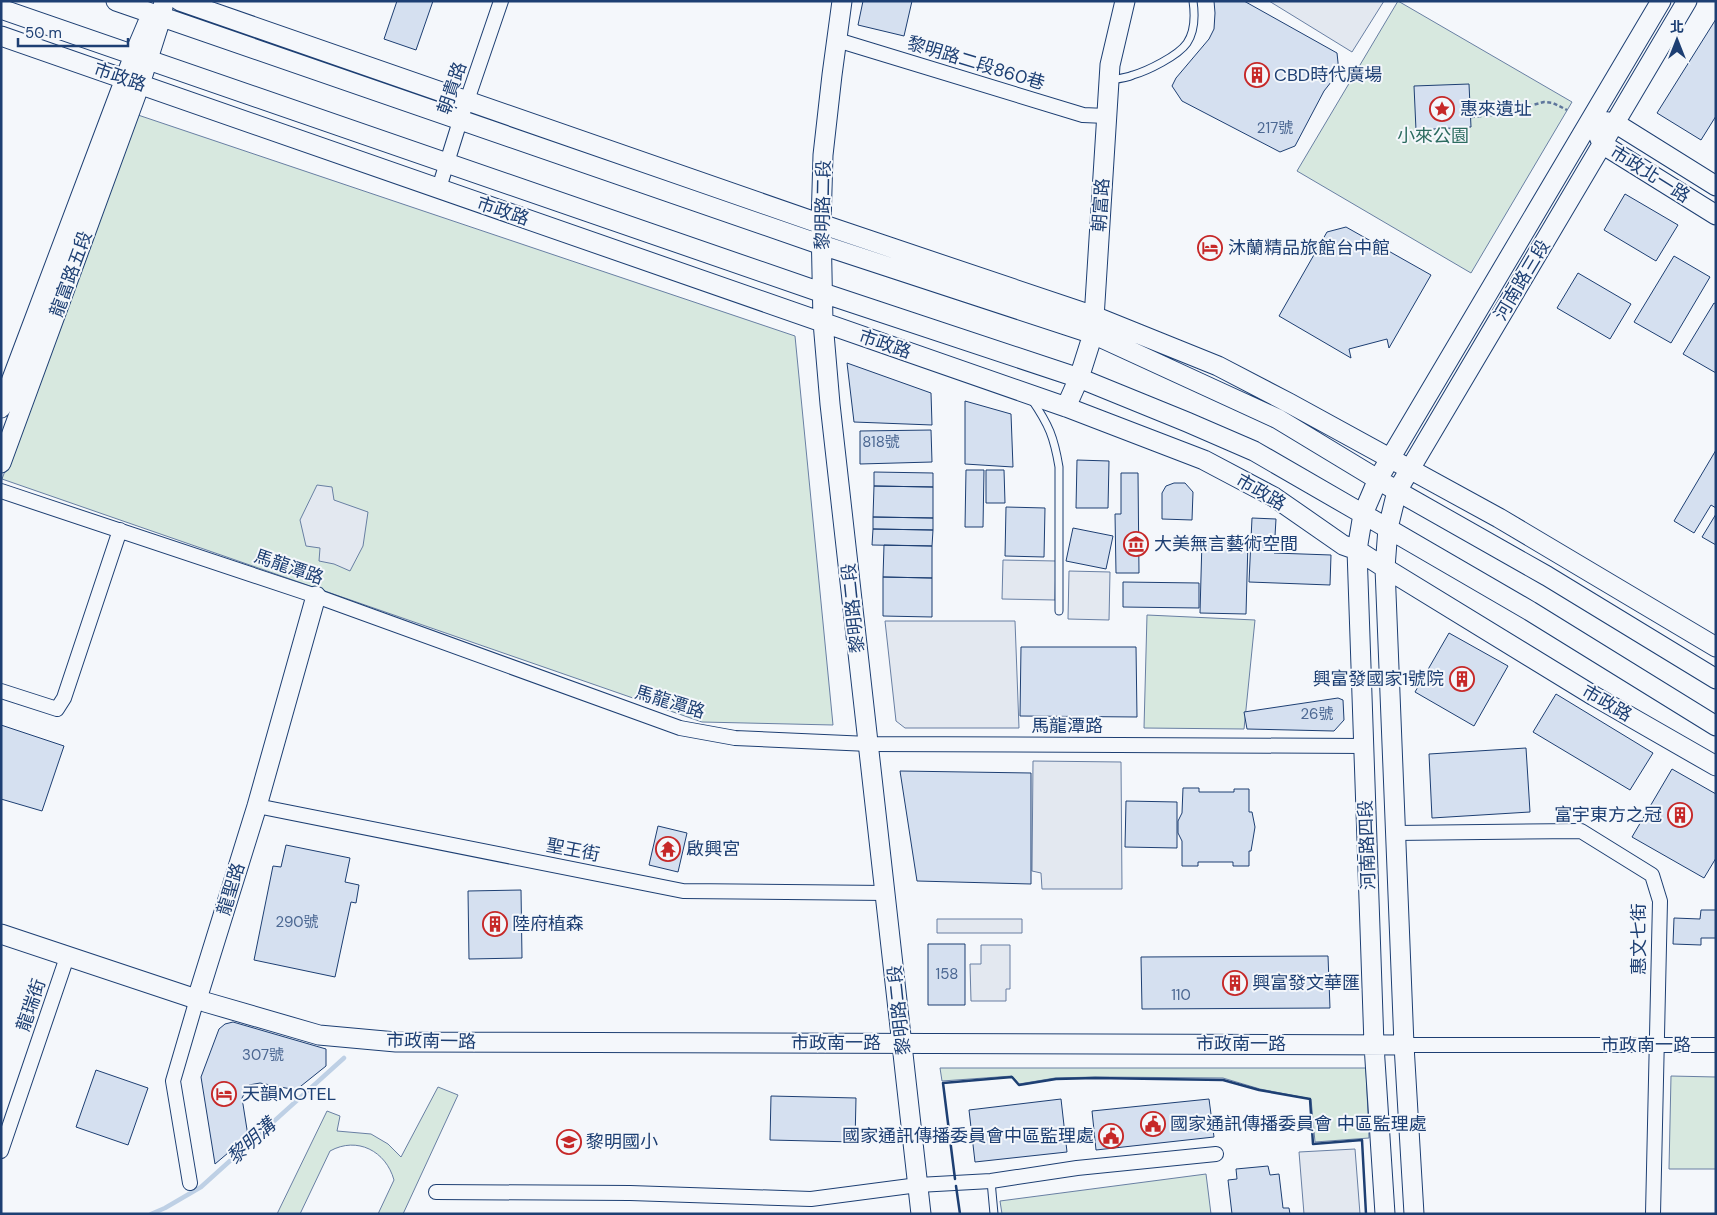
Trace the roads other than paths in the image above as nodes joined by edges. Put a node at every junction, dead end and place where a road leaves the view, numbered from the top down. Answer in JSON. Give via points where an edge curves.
{"nodes":[{"id":1,"x":116,"y":1,"type":"edge"},
{"id":2,"x":180,"y":1,"type":"edge"},
{"id":3,"x":501,"y":1,"type":"edge"},
{"id":4,"x":842,"y":1,"type":"edge"},
{"id":5,"x":1126,"y":1,"type":"edge"},
{"id":6,"x":1194,"y":1,"type":"edge"},
{"id":7,"x":1662,"y":1,"type":"edge"},
{"id":8,"x":1687,"y":1,"type":"edge"},
{"id":9,"x":158,"y":9,"type":"edge"},
{"id":10,"x":1,"y":10,"type":"edge"},
{"id":11,"x":1,"y":36,"type":"edge"},
{"id":12,"x":836,"y":40,"type":"junction"},
{"id":13,"x":141,"y":57,"type":"junction"},
{"id":14,"x":1109,"y":80,"type":"junction"},
{"id":15,"x":132,"y":81,"type":"junction"},
{"id":16,"x":467,"y":101,"type":"junction"},
{"id":17,"x":1106,"y":116,"type":"junction"},
{"id":18,"x":1592,"y":118,"type":"junction"},
{"id":19,"x":460,"y":121,"type":"junction"},
{"id":20,"x":1615,"y":123,"type":"junction"},
{"id":21,"x":1602,"y":144,"type":"junction"},
{"id":22,"x":447,"y":163,"type":"junction"},
{"id":23,"x":1716,"y":186,"type":"edge"},
{"id":24,"x":439,"y":188,"type":"junction"},
{"id":25,"x":1716,"y":215,"type":"edge"},
{"id":26,"x":821,"y":224,"type":"junction"},
{"id":27,"x":822,"y":245,"type":"junction"},
{"id":28,"x":823,"y":293,"type":"junction"},
{"id":29,"x":823,"y":322,"type":"junction"},
{"id":30,"x":1093,"y":325,"type":"junction"},
{"id":31,"x":1079,"y":378,"type":"junction"},
{"id":32,"x":1028,"y":393,"type":"junction"},
{"id":33,"x":1066,"y":407,"type":"junction"},
{"id":34,"x":1,"y":408,"type":"edge"},
{"id":35,"x":1391,"y":458,"type":"junction"},
{"id":36,"x":1,"y":463,"type":"edge"},
{"id":37,"x":1410,"y":469,"type":"junction"},
{"id":38,"x":1378,"y":480,"type":"junction"},
{"id":39,"x":1,"y":491,"type":"edge"},
{"id":40,"x":1397,"y":491,"type":"junction"},
{"id":41,"x":1364,"y":514,"type":"junction"},
{"id":42,"x":1388,"y":528,"type":"junction"},
{"id":43,"x":120,"y":530,"type":"junction"},
{"id":44,"x":1357,"y":550,"type":"junction"},
{"id":45,"x":1385,"y":568,"type":"junction"},
{"id":46,"x":316,"y":596,"type":"junction"},
{"id":47,"x":1059,"y":612,"type":"dead end"},
{"id":48,"x":1716,"y":647,"type":"edge"},
{"id":49,"x":1716,"y":679,"type":"edge"},
{"id":50,"x":1,"y":691,"type":"edge"},
{"id":51,"x":1716,"y":726,"type":"edge"},
{"id":52,"x":869,"y":744,"type":"junction"},
{"id":53,"x":1364,"y":746,"type":"junction"},
{"id":54,"x":1716,"y":766,"type":"edge"},
{"id":55,"x":257,"y":806,"type":"junction"},
{"id":56,"x":1395,"y":833,"type":"junction"},
{"id":57,"x":886,"y":893,"type":"junction"},
{"id":58,"x":1,"y":934,"type":"edge"},
{"id":59,"x":67,"y":957,"type":"junction"},
{"id":60,"x":197,"y":999,"type":"junction"},
{"id":61,"x":902,"y":1043,"type":"junction"},
{"id":62,"x":1374,"y":1044,"type":"junction"},
{"id":63,"x":1404,"y":1044,"type":"junction"},
{"id":64,"x":1716,"y":1045,"type":"edge"},
{"id":65,"x":1657,"y":1046,"type":"junction"},
{"id":66,"x":1,"y":1151,"type":"edge"},
{"id":67,"x":1216,"y":1154,"type":"dead end"},
{"id":68,"x":991,"y":1181,"type":"junction"},
{"id":69,"x":190,"y":1183,"type":"dead end"},
{"id":70,"x":918,"y":1185,"type":"junction"},
{"id":71,"x":436,"y":1192,"type":"dead end"},
{"id":72,"x":921,"y":1214,"type":"edge"},
{"id":73,"x":994,"y":1214,"type":"edge"},
{"id":74,"x":1385,"y":1214,"type":"edge"},
{"id":75,"x":1414,"y":1214,"type":"edge"},
{"id":76,"x":1653,"y":1214,"type":"edge"}],
"edges":[{"from":1,"to":9,"type":"street"},
{"from":2,"to":16,"type":"street"},
{"from":3,"to":16,"type":"street","name":"朝貴路"},
{"from":4,"to":12,"type":"street","name":"黎明路二段"},
{"from":5,"to":14,"type":"street","name":"朝富路"},
{"from":6,"to":14,"type":"lane","via":[[1195,20],[1187,43],[1174,55],[1148,69]]},
{"from":7,"to":18,"type":"street","name":"河南路三段"},
{"from":8,"to":20,"type":"street","name":"河南路三段"},
{"from":9,"to":13,"type":"street"},
{"from":9,"to":19,"type":"street"},
{"from":10,"to":13,"type":"street","name":"市政路"},
{"from":11,"to":15,"type":"street","name":"市政路"},
{"from":12,"to":17,"type":"street","name":"黎明路二段860巷","via":[[1083,116]]},
{"from":12,"to":26,"type":"street","name":"黎明路二段","via":[[823,155]]},
{"from":13,"to":15,"type":"street"},
{"from":13,"to":22,"type":"street","name":"市政路"},
{"from":14,"to":17,"type":"street","name":"朝富路"},
{"from":15,"to":24,"type":"street","name":"市政路"},
{"from":15,"to":34,"type":"street","name":"龍富路五段"},
{"from":15,"to":36,"type":"street","name":"龍富路五段"},
{"from":16,"to":19,"type":"street","name":"朝貴路"},
{"from":16,"to":26,"type":"street"},
{"from":17,"to":30,"type":"street","name":"朝富路"},
{"from":18,"to":20,"type":"street","name":"市政北一路"},
{"from":18,"to":21,"type":"street","name":"市政北一路"},
{"from":18,"to":35,"type":"street","name":"河南路三段"},
{"from":19,"to":22,"type":"street","name":"朝貴路"},
{"from":19,"to":27,"type":"street"},
{"from":20,"to":21,"type":"street","name":"河南路三段"},
{"from":20,"to":23,"type":"street","name":"市政北一路"},
{"from":21,"to":25,"type":"street","name":"市政北一路"},
{"from":21,"to":37,"type":"street","name":"河南路三段"},
{"from":22,"to":24,"type":"street","name":"朝貴路"},
{"from":22,"to":28,"type":"street","name":"市政路"},
{"from":24,"to":29,"type":"street","name":"市政路"},
{"from":26,"to":27,"type":"street","name":"黎明路二段"},
{"from":26,"to":30,"type":"street"},
{"from":27,"to":28,"type":"street","name":"黎明路二段"},
{"from":27,"to":30,"type":"street"},
{"from":28,"to":29,"type":"street","name":"黎明路二段"},
{"from":28,"to":31,"type":"street","name":"市政路"},
{"from":29,"to":32,"type":"street","name":"市政路"},
{"from":29,"to":52,"type":"street","name":"黎明路二段"},
{"from":30,"to":31,"type":"street","name":"朝富路"},
{"from":30,"to":35,"type":"street","via":[[1218,366]]},
{"from":30,"to":38,"type":"street","via":[[1278,419]]},
{"from":31,"to":33,"type":"street","name":"朝富路"},
{"from":31,"to":41,"type":"street","name":"市政路","via":[[1254,451]]},
{"from":32,"to":33,"type":"street","name":"市政路"},
{"from":32,"to":47,"type":"lane","via":[[1046,420],[1059,467]]},
{"from":33,"to":44,"type":"street","name":"市政路","via":[[1204,460],[1274,498],[1343,545]]},
{"from":35,"to":37,"type":"street"},
{"from":35,"to":38,"type":"street","name":"河南路三段"},
{"from":37,"to":40,"type":"street","name":"河南路三段"},
{"from":37,"to":48,"type":"street"},
{"from":38,"to":40,"type":"street"},
{"from":38,"to":41,"type":"street","name":"河南路四段"},
{"from":39,"to":43,"type":"street","name":"馬龍潭路"},
{"from":40,"to":42,"type":"street","name":"河南路三段"},
{"from":40,"to":49,"type":"street","via":[[1547,576]]},
{"from":41,"to":42,"type":"street","name":"市政路"},
{"from":41,"to":44,"type":"street","name":"河南路四段"},
{"from":42,"to":45,"type":"street","name":"河南路三段"},
{"from":42,"to":51,"type":"street","name":"市政路"},
{"from":43,"to":46,"type":"street","name":"馬龍潭路"},
{"from":43,"to":50,"type":"street","via":[[64,698],[57,709]]},
{"from":44,"to":45,"type":"street","name":"市政路"},
{"from":44,"to":53,"type":"street","name":"河南路四段"},
{"from":45,"to":54,"type":"street","name":"市政路","via":[[1594,696]]},
{"from":45,"to":56,"type":"street","name":"河南路四段"},
{"from":46,"to":52,"type":"street","name":"馬龍潭路","via":[[680,728],[735,738]]},
{"from":46,"to":55,"type":"street","name":"龍聖路"},
{"from":52,"to":53,"type":"street","name":"馬龍潭路"},
{"from":52,"to":57,"type":"street","name":"黎明路二段"},
{"from":53,"to":62,"type":"street","name":"河南路四段"},
{"from":55,"to":57,"type":"street","name":"聖王街","via":[[684,891]]},
{"from":55,"to":60,"type":"street","name":"龍聖路"},
{"from":56,"to":63,"type":"street","name":"河南路四段"},
{"from":56,"to":65,"type":"street","name":"惠文七街","via":[[1580,831],[1652,875],[1660,901]]},
{"from":57,"to":61,"type":"street","name":"黎明路二段"},
{"from":58,"to":59,"type":"street","name":"市政南一路"},
{"from":59,"to":60,"type":"street","name":"市政南一路"},
{"from":59,"to":66,"type":"street","name":"龍瑞街"},
{"from":60,"to":61,"type":"street","name":"市政南一路","via":[[318,1035],[396,1042]]},
{"from":60,"to":69,"type":"street","name":"龍聖路","via":[[173,1081]]},
{"from":61,"to":62,"type":"street","name":"市政南一路"},
{"from":61,"to":70,"type":"street","name":"黎明路二段"},
{"from":62,"to":63,"type":"street","name":"市政南一路"},
{"from":62,"to":74,"type":"street","name":"河南路四段"},
{"from":63,"to":65,"type":"street","name":"市政南一路"},
{"from":63,"to":75,"type":"street","name":"河南路四段"},
{"from":64,"to":65,"type":"street","name":"市政南一路"},
{"from":65,"to":76,"type":"street","name":"惠文七街"},
{"from":67,"to":68,"type":"street","via":[[1078,1168]]},
{"from":68,"to":70,"type":"street"},
{"from":68,"to":73,"type":"lane"},
{"from":70,"to":71,"type":"street","via":[[811,1199],[630,1193]]},
{"from":70,"to":72,"type":"street","name":"黎明路二段"}]}
